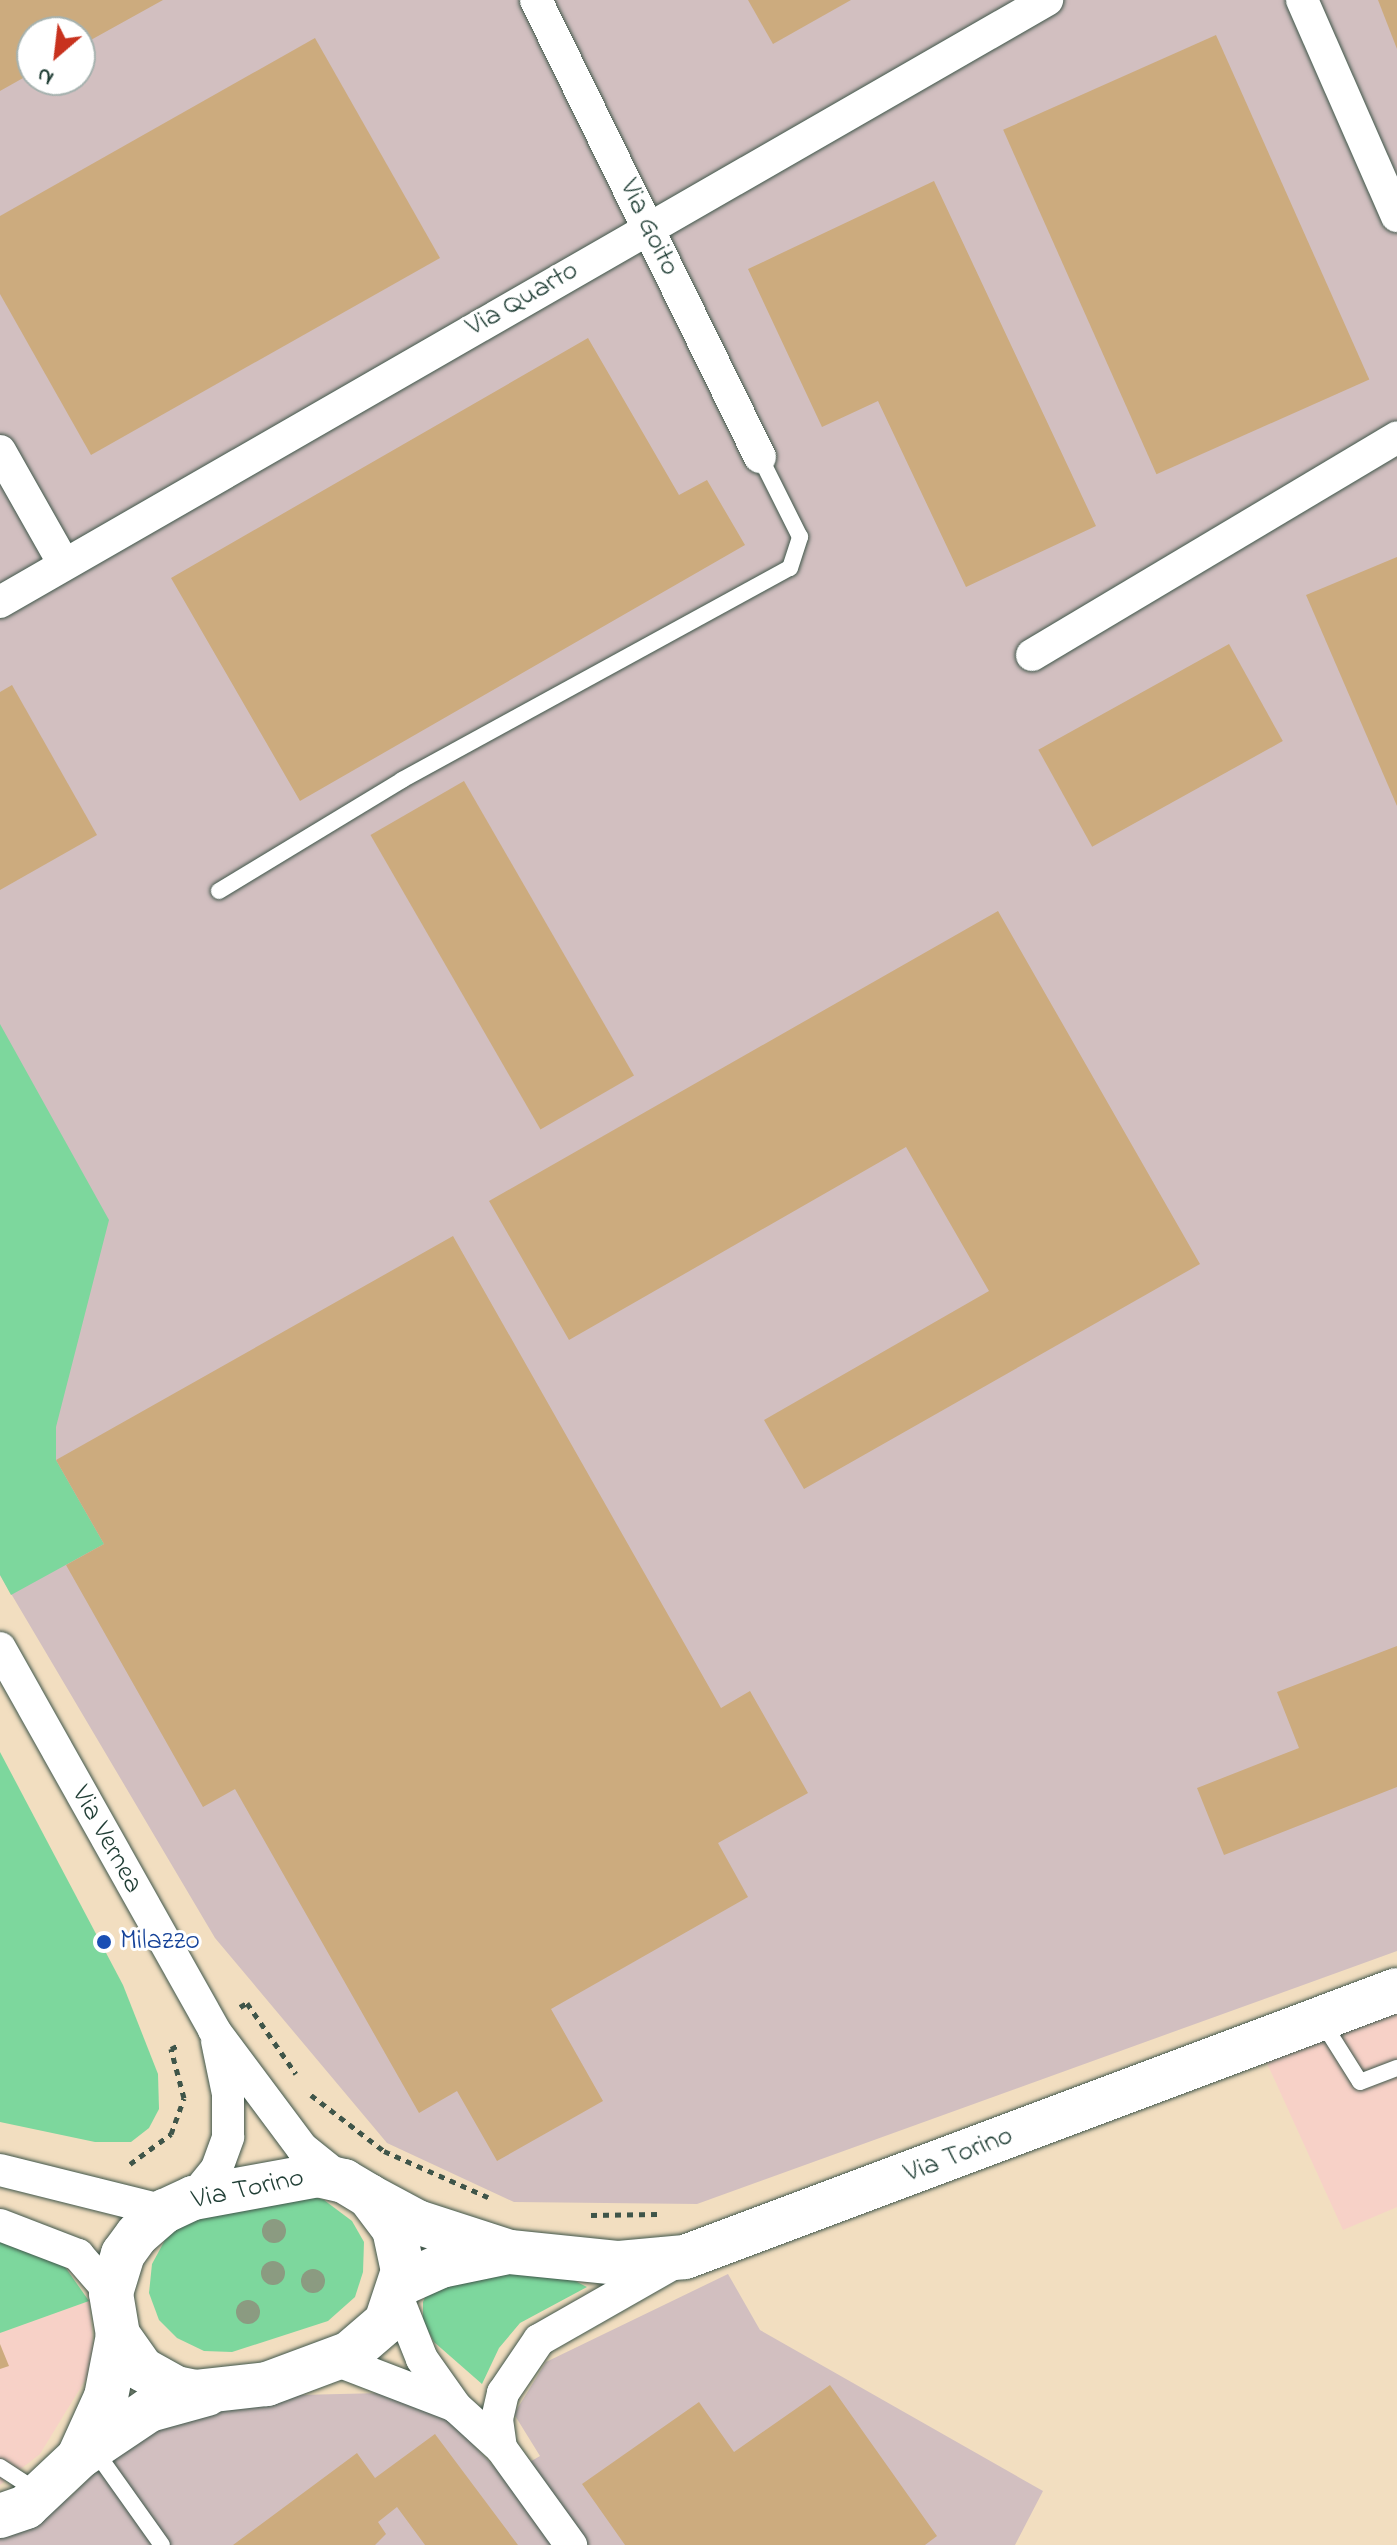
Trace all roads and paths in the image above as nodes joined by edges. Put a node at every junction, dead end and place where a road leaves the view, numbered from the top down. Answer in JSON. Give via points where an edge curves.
{"nodes":[{"id":1,"x":536,"y":0,"type":"edge"},
{"id":2,"x":1047,"y":0,"type":"edge"},
{"id":3,"x":1302,"y":0,"type":"edge"},
{"id":4,"x":1397,"y":216,"type":"edge"},
{"id":5,"x":648,"y":228,"type":"junction"},
{"id":6,"x":1397,"y":437,"type":"edge"},
{"id":7,"x":0,"y":451,"type":"edge"},
{"id":8,"x":760,"y":457,"type":"joint"},
{"id":9,"x":64,"y":564,"type":"junction"},
{"id":10,"x":0,"y":602,"type":"edge"},
{"id":11,"x":1032,"y":655,"type":"dead end"},
{"id":12,"x":219,"y":891,"type":"dead end"},
{"id":13,"x":0,"y":1648,"type":"edge"},
{"id":14,"x":1397,"y":1990,"type":"edge"},
{"id":15,"x":1320,"y":2018,"type":"junction"},
{"id":16,"x":214,"y":2030,"type":"junction"},
{"id":17,"x":1397,"y":2068,"type":"edge"},
{"id":18,"x":0,"y":2170,"type":"edge"},
{"id":19,"x":356,"y":2189,"type":"junction"},
{"id":20,"x":179,"y":2205,"type":"junction"},
{"id":21,"x":0,"y":2225,"type":"edge"},
{"id":22,"x":510,"y":2252,"type":"junction"},
{"id":23,"x":685,"y":2257,"type":"junction"},
{"id":24,"x":399,"y":2291,"type":"junction"},
{"id":25,"x":115,"y":2314,"type":"junction"},
{"id":26,"x":333,"y":2359,"type":"junction"},
{"id":27,"x":217,"y":2391,"type":"junction"},
{"id":28,"x":456,"y":2407,"type":"junction"},
{"id":29,"x":86,"y":2448,"type":"junction"},
{"id":30,"x":501,"y":2448,"type":"junction"},
{"id":31,"x":0,"y":2467,"type":"edge"},
{"id":32,"x":42,"y":2493,"type":"junction"},
{"id":33,"x":0,"y":2516,"type":"edge"},
{"id":34,"x":162,"y":2545,"type":"edge"},
{"id":35,"x":571,"y":2545,"type":"edge"}],
"edges":[{"from":1,"to":5,"type":"street","name":"Via Goito"},
{"from":2,"to":5,"type":"street","name":"Via Quarto"},
{"from":3,"to":4,"type":"street"},
{"from":5,"to":8,"type":"street","name":"Via Goito"},
{"from":5,"to":9,"type":"street","name":"Via Quarto"},
{"from":6,"to":11,"type":"street"},
{"from":7,"to":9,"type":"street"},
{"from":8,"to":12,"type":"lane","via":[[800,537],[790,568],[402,780]]},
{"from":9,"to":10,"type":"street","name":"Via Quarto"},
{"from":13,"to":16,"type":"street","name":"Via Vernea"},
{"from":14,"to":15,"type":"main road","name":"Via Torino"},
{"from":15,"to":17,"type":"lane","via":[[1360,2082]]},
{"from":15,"to":23,"type":"main road","name":"Via Torino"},
{"from":16,"to":19,"type":"street","via":[[302,2148]]},
{"from":16,"to":20,"type":"street","via":[[228,2094],[228,2137],[217,2168]]},
{"from":18,"to":20,"type":"street"},
{"from":19,"to":20,"type":"main road","name":"Via Torino","via":[[292,2176]]},
{"from":19,"to":22,"type":"main road","via":[[417,2222]]},
{"from":19,"to":24,"type":"main road","via":[[394,2229],[401,2250]]},
{"from":20,"to":25,"type":"main road","name":"Via Torino","via":[[123,2254]]},
{"from":21,"to":25,"type":"street","via":[[78,2255]]},
{"from":22,"to":23,"type":"main road","name":"Via Torino","via":[[619,2263]]},
{"from":22,"to":24,"type":"main road","via":[[441,2266]]},
{"from":23,"to":30,"type":"street","via":[[539,2340],[503,2393],[497,2419]]},
{"from":24,"to":26,"type":"main road","via":[[386,2322],[365,2344]]},
{"from":24,"to":28,"type":"street","via":[[422,2359]]},
{"from":25,"to":27,"type":"main road","via":[[142,2369],[196,2392]]},
{"from":25,"to":29,"type":"main road","name":"Via Torino","via":[[106,2397]]},
{"from":26,"to":27,"type":"main road","via":[[267,2384]]},
{"from":26,"to":28,"type":"street"},
{"from":27,"to":29,"type":"main road","via":[[149,2410]]},
{"from":28,"to":30,"type":"street"},
{"from":29,"to":32,"type":"main road"},
{"from":29,"to":34,"type":"lane"},
{"from":30,"to":35,"type":"street"},
{"from":31,"to":32,"type":"lane"},
{"from":32,"to":33,"type":"main road"}]}
